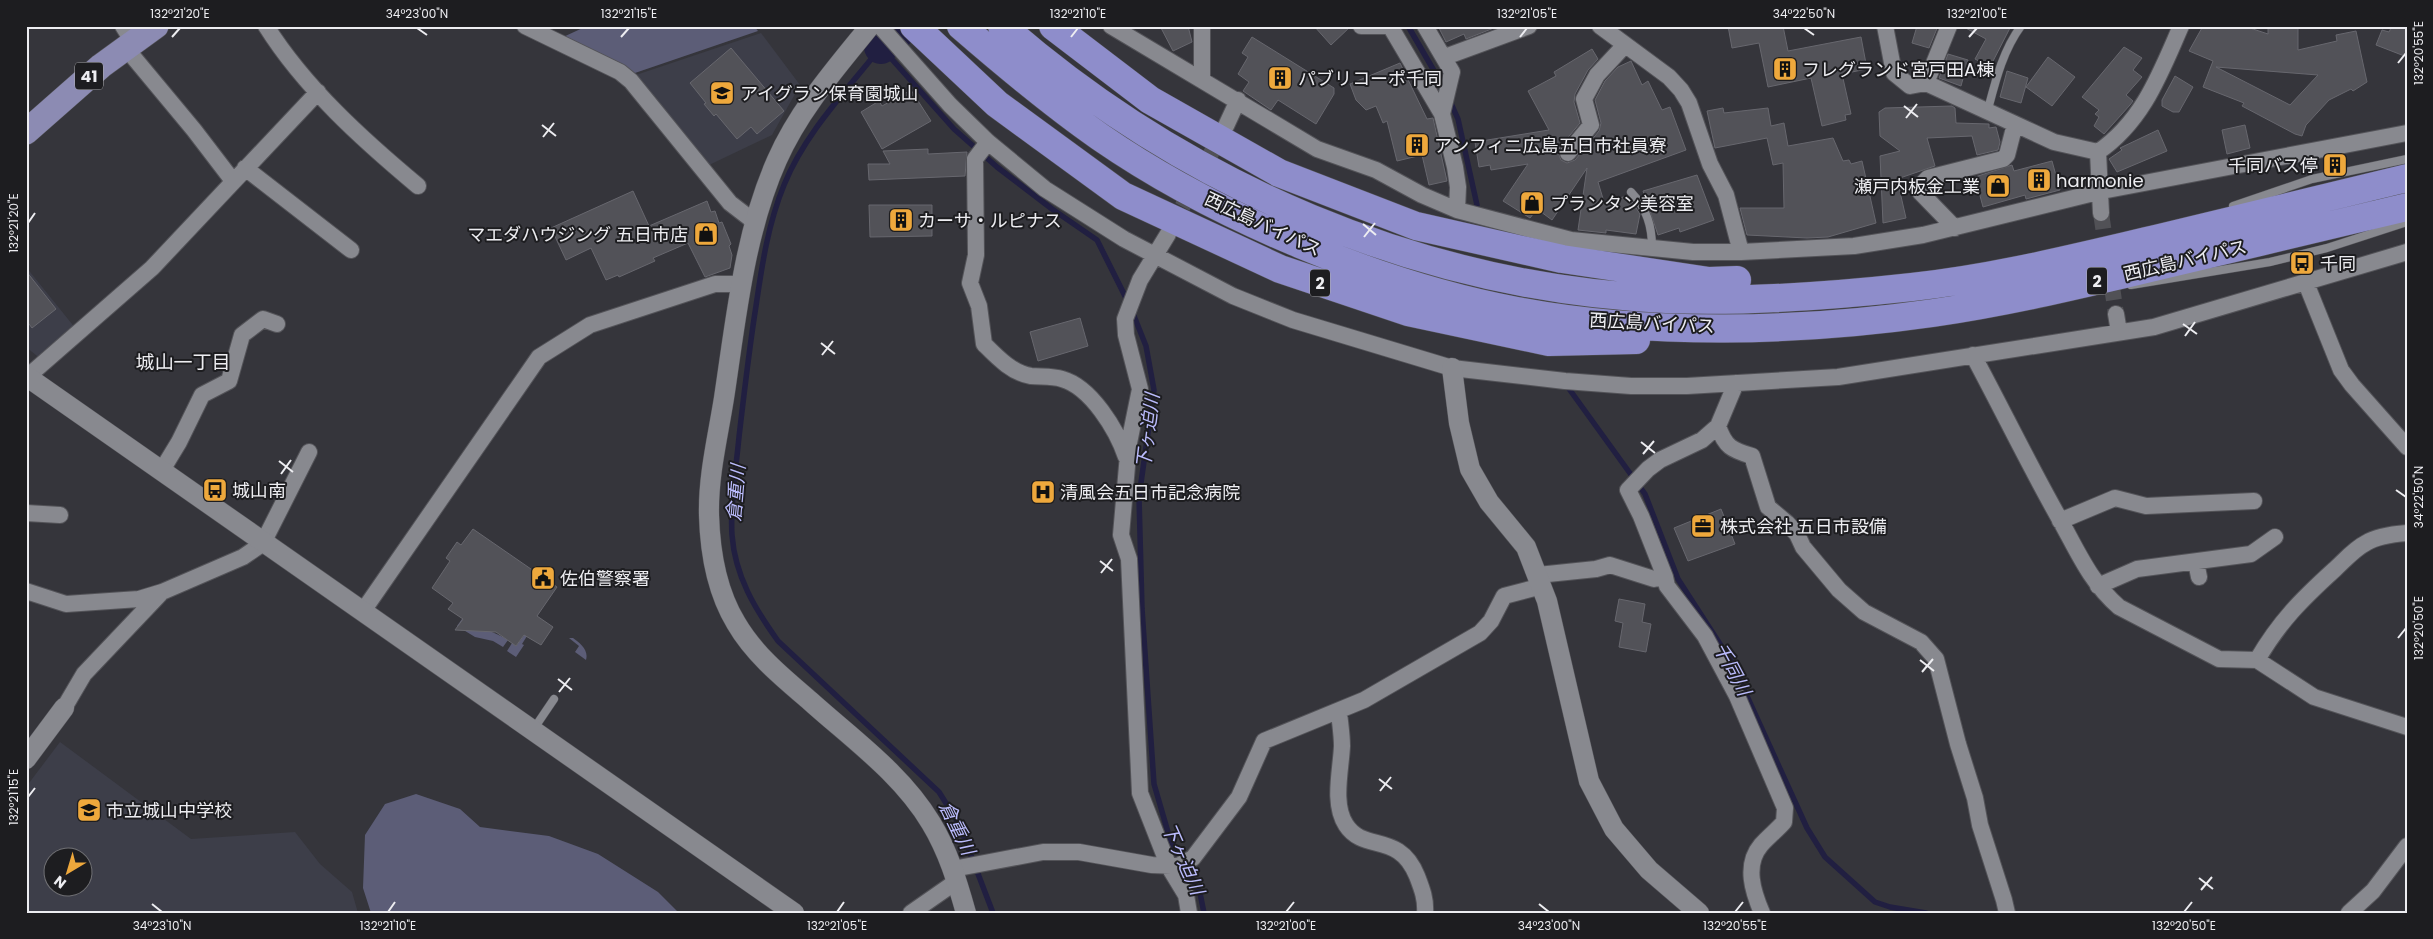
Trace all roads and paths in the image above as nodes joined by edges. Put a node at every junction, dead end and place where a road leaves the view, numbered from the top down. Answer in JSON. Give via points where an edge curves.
{"nodes":[{"id":1,"x":156,"y":26,"type":"edge"},
{"id":2,"x":266,"y":26,"type":"edge"},
{"id":3,"x":524,"y":26,"type":"edge"},
{"id":4,"x":870,"y":26,"type":"edge"},
{"id":5,"x":880,"y":26,"type":"edge"},
{"id":6,"x":961,"y":26,"type":"edge"},
{"id":7,"x":1002,"y":26,"type":"edge"},
{"id":8,"x":1052,"y":26,"type":"edge"},
{"id":9,"x":1111,"y":26,"type":"edge"},
{"id":10,"x":1202,"y":26,"type":"edge"},
{"id":11,"x":1360,"y":26,"type":"edge"},
{"id":12,"x":1389,"y":26,"type":"edge"},
{"id":13,"x":1425,"y":26,"type":"edge"},
{"id":14,"x":1529,"y":26,"type":"edge"},
{"id":15,"x":1600,"y":26,"type":"edge"},
{"id":16,"x":1885,"y":26,"type":"edge"},
{"id":17,"x":1949,"y":26,"type":"edge"},
{"id":18,"x":2021,"y":26,"type":"edge"},
{"id":19,"x":2181,"y":26,"type":"edge"},
{"id":20,"x":920,"y":31,"type":"edge"},
{"id":21,"x":127,"y":38,"type":"edge"},
{"id":22,"x":1625,"y":45,"type":"junction"},
{"id":23,"x":1445,"y":57,"type":"junction"},
{"id":24,"x":1034,"y":72,"type":"junction"},
{"id":25,"x":1202,"y":80,"type":"junction"},
{"id":26,"x":1926,"y":83,"type":"junction"},
{"id":27,"x":318,"y":92,"type":"junction"},
{"id":28,"x":1238,"y":100,"type":"junction"},
{"id":29,"x":1443,"y":110,"type":"junction"},
{"id":30,"x":1987,"y":113,"type":"junction"},
{"id":31,"x":2016,"y":124,"type":"junction"},
{"id":32,"x":1226,"y":126,"type":"tunnel mouth"},
{"id":33,"x":26,"y":132,"type":"edge"},
{"id":34,"x":2407,"y":133,"type":"edge"},
{"id":35,"x":988,"y":143,"type":"junction"},
{"id":36,"x":2098,"y":152,"type":"junction"},
{"id":37,"x":1568,"y":153,"type":"dead end"},
{"id":38,"x":2407,"y":159,"type":"edge"},
{"id":39,"x":245,"y":168,"type":"junction"},
{"id":40,"x":2407,"y":178,"type":"edge"},
{"id":41,"x":233,"y":181,"type":"junction"},
{"id":42,"x":418,"y":186,"type":"dead end"},
{"id":43,"x":2102,"y":191,"type":"junction"},
{"id":44,"x":1631,"y":192,"type":"dead end"},
{"id":45,"x":2407,"y":207,"type":"edge"},
{"id":46,"x":2226,"y":208,"type":"dead end"},
{"id":47,"x":1457,"y":210,"type":"junction"},
{"id":48,"x":2101,"y":214,"type":"tunnel mouth"},
{"id":49,"x":2407,"y":222,"type":"edge"},
{"id":50,"x":756,"y":223,"type":"junction"},
{"id":51,"x":1955,"y":228,"type":"junction"},
{"id":52,"x":2162,"y":228,"type":"dead end"},
{"id":53,"x":1168,"y":234,"type":"tunnel mouth"},
{"id":54,"x":1652,"y":248,"type":"junction"},
{"id":55,"x":2118,"y":248,"type":"junction"},
{"id":56,"x":351,"y":250,"type":"dead end"},
{"id":57,"x":1742,"y":252,"type":"junction"},
{"id":58,"x":2407,"y":252,"type":"edge"},
{"id":59,"x":1155,"y":257,"type":"junction"},
{"id":60,"x":2306,"y":283,"type":"junction"},
{"id":61,"x":742,"y":284,"type":"junction"},
{"id":62,"x":2113,"y":285,"type":"dead end"},
{"id":63,"x":2123,"y":285,"type":"dead end"},
{"id":64,"x":2073,"y":286,"type":"junction"},
{"id":65,"x":1913,"y":287,"type":"junction"},
{"id":66,"x":2116,"y":314,"type":"tunnel mouth"},
{"id":67,"x":277,"y":324,"type":"dead end"},
{"id":68,"x":1782,"y":326,"type":"junction"},
{"id":69,"x":2119,"y":332,"type":"junction"},
{"id":70,"x":1973,"y":355,"type":"junction"},
{"id":71,"x":1452,"y":368,"type":"junction"},
{"id":72,"x":27,"y":377,"type":"edge"},
{"id":73,"x":1736,"y":383,"type":"junction"},
{"id":74,"x":1718,"y":426,"type":"junction"},
{"id":75,"x":2407,"y":447,"type":"edge"},
{"id":76,"x":309,"y":452,"type":"dead end"},
{"id":77,"x":1128,"y":462,"type":"junction"},
{"id":78,"x":162,"y":470,"type":"junction"},
{"id":79,"x":2254,"y":501,"type":"dead end"},
{"id":80,"x":26,"y":513,"type":"edge"},
{"id":81,"x":60,"y":515,"type":"dead end"},
{"id":82,"x":2060,"y":521,"type":"junction"},
{"id":83,"x":2407,"y":533,"type":"edge"},
{"id":84,"x":2275,"y":538,"type":"dead end"},
{"id":85,"x":264,"y":541,"type":"junction"},
{"id":86,"x":1665,"y":577,"type":"junction"},
{"id":87,"x":1540,"y":580,"type":"junction"},
{"id":88,"x":2098,"y":586,"type":"junction"},
{"id":89,"x":26,"y":591,"type":"edge"},
{"id":90,"x":162,"y":592,"type":"junction"},
{"id":91,"x":364,"y":611,"type":"junction"},
{"id":92,"x":2257,"y":660,"type":"junction"},
{"id":93,"x":554,"y":699,"type":"dead end"},
{"id":94,"x":64,"y":708,"type":"joint"},
{"id":95,"x":1339,"y":712,"type":"junction"},
{"id":96,"x":2407,"y":727,"type":"edge"},
{"id":97,"x":533,"y":730,"type":"junction"},
{"id":98,"x":26,"y":758,"type":"edge"},
{"id":99,"x":2407,"y":846,"type":"edge"},
{"id":100,"x":1180,"y":864,"type":"junction"},
{"id":101,"x":965,"y":870,"type":"junction"},
{"id":102,"x":794,"y":913,"type":"edge"},
{"id":103,"x":911,"y":913,"type":"edge"},
{"id":104,"x":966,"y":913,"type":"edge"},
{"id":105,"x":1189,"y":913,"type":"edge"},
{"id":106,"x":1425,"y":913,"type":"edge"},
{"id":107,"x":1699,"y":913,"type":"edge"},
{"id":108,"x":1762,"y":913,"type":"edge"},
{"id":109,"x":2006,"y":913,"type":"edge"},
{"id":110,"x":2349,"y":913,"type":"edge"}],
"edges":[{"from":1,"to":21,"type":"main road","number":"41"},
{"from":2,"to":27,"type":"street","via":[[282,51]]},
{"from":3,"to":50,"type":"street","via":[[620,72],[631,81],[730,203]]},
{"from":4,"to":50,"type":"street","via":[[797,123],[766,187]]},
{"from":5,"to":35,"type":"street"},
{"from":6,"to":24,"type":"highway","name":"西広島バイパス","number":"2"},
{"from":7,"to":24,"type":"highway","name":"西広島バイパス","number":"2"},
{"from":8,"to":65,"type":"highway","number":"2","via":[[1150,100],[1278,173],[1416,226],[1562,259],[1709,281],[1810,278]]},
{"from":9,"to":25,"type":"street"},
{"from":10,"to":25,"type":"street"},
{"from":11,"to":12,"type":"street"},
{"from":12,"to":29,"type":"street"},
{"from":13,"to":23,"type":"street"},
{"from":14,"to":23,"type":"street"},
{"from":15,"to":22,"type":"street"},
{"from":16,"to":26,"type":"street","via":[[1894,72],[1910,86]]},
{"from":17,"to":26,"type":"street"},
{"from":18,"to":30,"type":"lane","via":[[1999,68]]},
{"from":19,"to":36,"type":"street","via":[[2145,103],[2123,132]]},
{"from":20,"to":68,"type":"highway","number":"2","via":[[997,104],[1123,196],[1280,269],[1408,312],[1549,342],[1671,340]]},
{"from":21,"to":33,"type":"main road","number":"41"},
{"from":21,"to":41,"type":"street"},
{"from":22,"to":37,"type":"street","via":[[1597,75],[1588,91],[1584,99],[1591,125]]},
{"from":22,"to":57,"type":"street","via":[[1669,77],[1689,103],[1710,164],[1726,195]]},
{"from":23,"to":29,"type":"street","via":[[1452,72]]},
{"from":24,"to":65,"type":"highway","name":"西広島バイパス","number":"2","via":[[1278,205],[1449,266],[1527,283],[1666,299],[1745,299]]},
{"from":24,"to":68,"type":"highway","name":"西広島バイパス","number":"2","via":[[1102,138],[1180,186],[1264,228],[1359,267],[1441,293],[1519,311],[1595,321],[1682,327]]},
{"from":25,"to":28,"type":"street"},
{"from":26,"to":30,"type":"street"},
{"from":27,"to":39,"type":"street"},
{"from":27,"to":42,"type":"street","via":[[377,152]]},
{"from":28,"to":32,"type":"street"},
{"from":28,"to":47,"type":"street","via":[[1317,149],[1376,170]]},
{"from":29,"to":47,"type":"street","via":[[1458,187]]},
{"from":30,"to":31,"type":"street"},
{"from":31,"to":36,"type":"street","via":[[2054,142]]},
{"from":31,"to":51,"type":"street","via":[[2003,159],[1928,178],[1920,186],[1920,192]]},
{"from":34,"to":43,"type":"street"},
{"from":35,"to":59,"type":"street","via":[[1045,188]]},
{"from":35,"to":77,"type":"street","via":[[975,159],[976,255],[970,283],[979,306],[984,344],[1014,370],[1030,376],[1062,378],[1073,384],[1108,420]]},
{"from":36,"to":43,"type":"street"},
{"from":38,"to":46,"type":"lane","via":[[2312,180]]},
{"from":39,"to":41,"type":"street"},
{"from":39,"to":56,"type":"street"},
{"from":40,"to":55,"type":"highway","name":"西広島バイパス","number":"2"},
{"from":41,"to":72,"type":"street","via":[[145,275]]},
{"from":43,"to":48,"type":"street"},
{"from":43,"to":51,"type":"street"},
{"from":44,"to":54,"type":"lane","via":[[1646,213]]},
{"from":45,"to":64,"type":"highway","name":"西広島バイパス","number":"2"},
{"from":47,"to":54,"type":"street","via":[[1571,240]]},
{"from":49,"to":63,"type":"lane","via":[[2327,248],[2270,262]]},
{"from":50,"to":61,"type":"street"},
{"from":51,"to":57,"type":"street","via":[[1854,246]]},
{"from":52,"to":55,"type":"lane"},
{"from":53,"to":59,"type":"street"},
{"from":54,"to":57,"type":"street"},
{"from":55,"to":65,"type":"highway","name":"西広島バイパス","number":"2","via":[[1998,274]]},
{"from":58,"to":60,"type":"street"},
{"from":59,"to":71,"type":"street","via":[[1233,296],[1293,320]]},
{"from":59,"to":77,"type":"street","via":[[1132,297],[1125,319],[1140,389]]},
{"from":60,"to":69,"type":"street","via":[[2176,322]]},
{"from":60,"to":75,"type":"street","via":[[2341,370]]},
{"from":61,"to":91,"type":"street","via":[[715,284],[590,325],[539,357]]},
{"from":61,"to":101,"type":"street","via":[[709,513],[712,555],[720,590],[736,623],[759,654],[885,767],[917,802],[942,843]]},
{"from":62,"to":64,"type":"lane"},
{"from":64,"to":68,"type":"highway","name":"西広島バイパス","number":"2","via":[[1931,313]]},
{"from":66,"to":69,"type":"street"},
{"from":67,"to":78,"type":"street","via":[[263,319],[242,335],[229,381],[202,395]]},
{"from":69,"to":70,"type":"street"},
{"from":70,"to":73,"type":"street","via":[[1838,377]]},
{"from":70,"to":82,"type":"street"},
{"from":71,"to":73,"type":"street","via":[[1631,386]]},
{"from":71,"to":87,"type":"street","via":[[1459,423],[1470,470],[1489,502],[1526,547]]},
{"from":72,"to":78,"type":"street"},
{"from":73,"to":74,"type":"street"},
{"from":74,"to":86,"type":"street","via":[[1702,440],[1660,460],[1628,490]]},
{"from":74,"to":109,"type":"street","via":[[1724,442],[1732,449],[1752,456],[1768,507],[1797,534],[1803,547],[1839,590],[1864,612],[1921,642],[1936,659]]},
{"from":76,"to":85,"type":"street"},
{"from":77,"to":100,"type":"street","via":[[1121,535],[1129,559],[1138,775],[1142,800]]},
{"from":78,"to":85,"type":"street"},
{"from":79,"to":82,"type":"street","via":[[2146,506],[2115,498]]},
{"from":80,"to":81,"type":"street"},
{"from":82,"to":88,"type":"street"},
{"from":83,"to":92,"type":"street","via":[[2367,542],[2348,558],[2274,631]]},
{"from":84,"to":88,"type":"street","via":[[2250,554],[2198,569],[2137,569]]},
{"from":85,"to":90,"type":"street","via":[[243,557]]},
{"from":85,"to":91,"type":"street"},
{"from":86,"to":87,"type":"street","via":[[1648,578],[1610,564]]},
{"from":86,"to":108,"type":"street","via":[[1667,586],[1705,636],[1737,696],[1785,808],[1784,822],[1760,846],[1752,874],[1752,891]]},
{"from":87,"to":95,"type":"street","via":[[1504,596],[1487,627],[1473,638]]},
{"from":87,"to":107,"type":"street","via":[[1589,780],[1614,829],[1643,864]]},
{"from":88,"to":92,"type":"street","via":[[2131,614],[2219,659]]},
{"from":89,"to":90,"type":"street","via":[[66,604],[139,599]]},
{"from":90,"to":94,"type":"street","via":[[84,674]]},
{"from":91,"to":97,"type":"street"},
{"from":92,"to":96,"type":"street","via":[[2314,697]]},
{"from":93,"to":97,"type":"lane"},
{"from":94,"to":98,"type":"street"},
{"from":95,"to":100,"type":"street","via":[[1264,741],[1239,797]]},
{"from":95,"to":106,"type":"street","via":[[1342,741],[1339,791],[1346,826],[1364,838],[1404,854],[1424,893]]},
{"from":97,"to":102,"type":"street"},
{"from":99,"to":110,"type":"street","via":[[2373,891]]},
{"from":100,"to":101,"type":"street","via":[[1079,852],[1044,852]]},
{"from":100,"to":105,"type":"street"},
{"from":101,"to":103,"type":"street"},
{"from":101,"to":104,"type":"street"}]}
